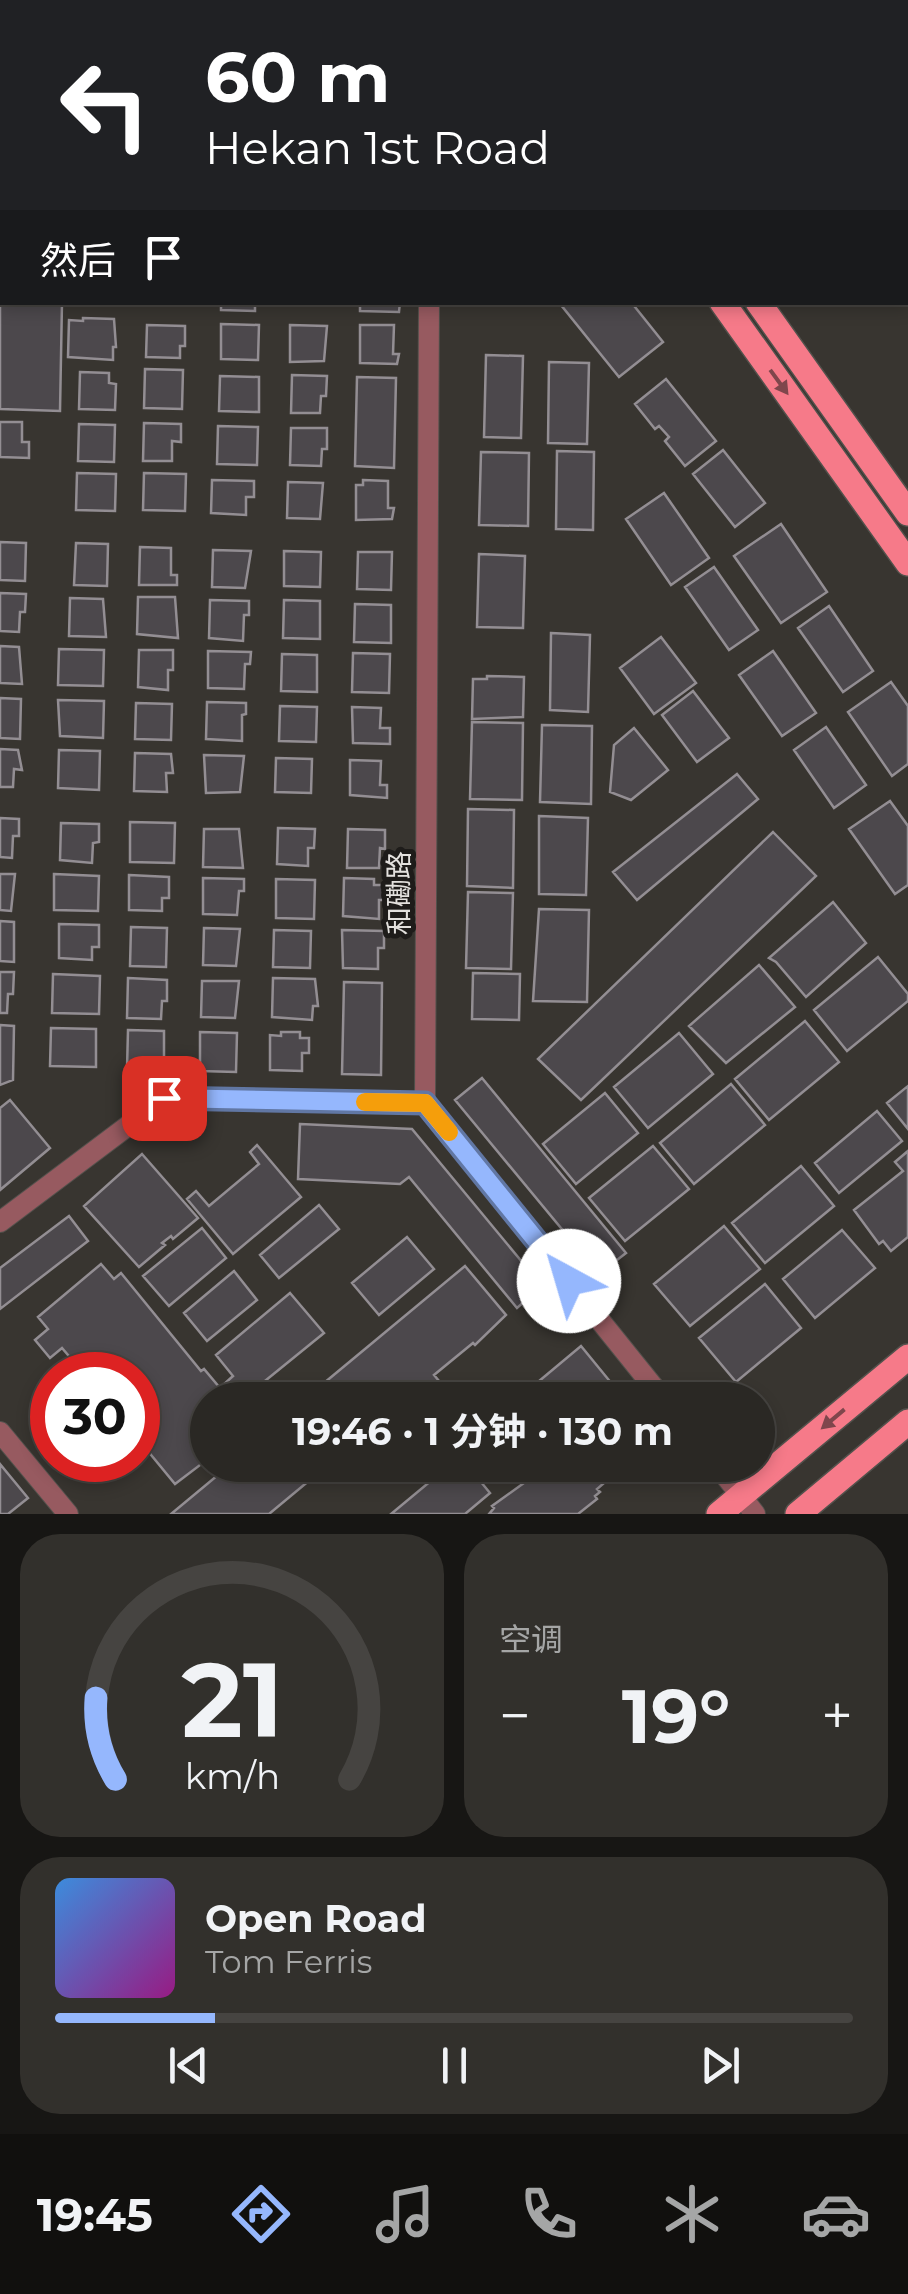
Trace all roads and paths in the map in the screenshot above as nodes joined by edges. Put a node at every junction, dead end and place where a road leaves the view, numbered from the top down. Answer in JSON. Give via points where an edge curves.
{"nodes":[{"id":1,"x":429,"y":305,"type":"edge"},
{"id":2,"x":724,"y":305,"type":"edge"},
{"id":3,"x":760,"y":305,"type":"edge"},
{"id":4,"x":908,"y":513,"type":"edge"},
{"id":5,"x":908,"y":563,"type":"edge"},
{"id":6,"x":425,"y":1103,"type":"junction"},
{"id":7,"x":0,"y":1222,"type":"edge"},
{"id":8,"x":908,"y":1357,"type":"edge"},
{"id":9,"x":650,"y":1382,"type":"edge"},
{"id":10,"x":908,"y":1422,"type":"edge"},
{"id":11,"x":0,"y":1432,"type":"edge"},
{"id":12,"x":731,"y":1482,"type":"edge"},
{"id":13,"x":748,"y":1504,"type":"edge"},
{"id":14,"x":68,"y":1514,"type":"edge"},
{"id":15,"x":718,"y":1514,"type":"edge"},
{"id":16,"x":798,"y":1514,"type":"edge"}],
"edges":[{"from":1,"to":6,"type":"street","name":"和磡路"},
{"from":2,"to":5,"type":"main road","one_way":true},
{"from":3,"to":4,"type":"main road"},
{"from":6,"to":7,"type":"street","via":[[164,1098]]},
{"from":6,"to":9,"type":"street"},
{"from":8,"to":13,"type":"main road","one_way":true},
{"from":10,"to":16,"type":"main road"},
{"from":11,"to":14,"type":"street"},
{"from":12,"to":13,"type":"street"},
{"from":13,"to":15,"type":"main road"}]}
